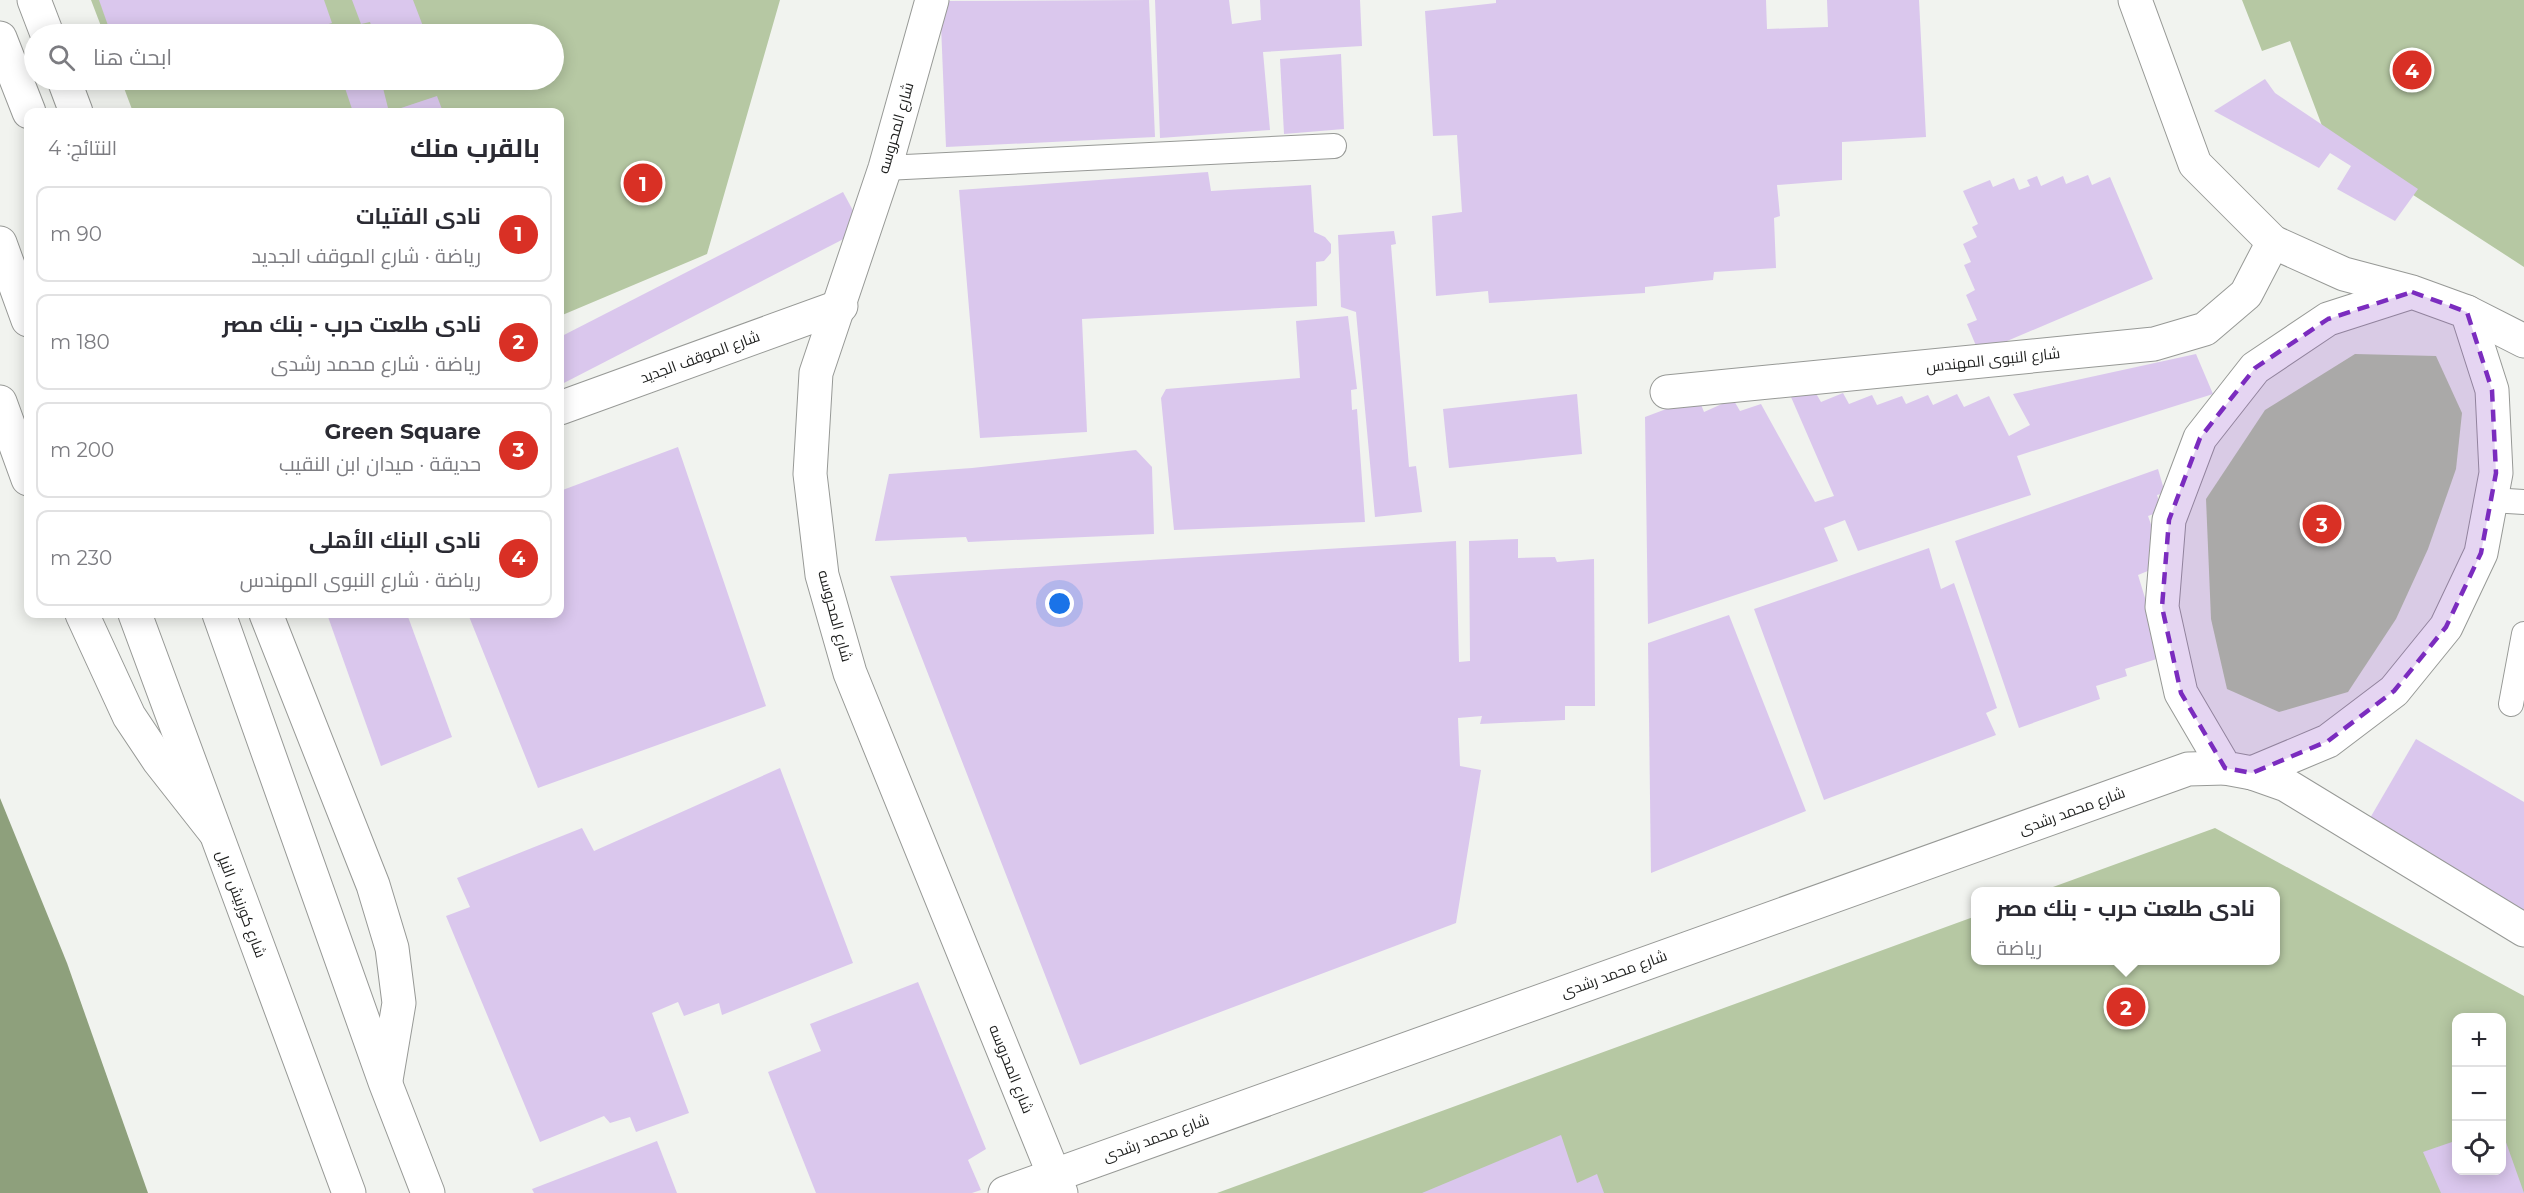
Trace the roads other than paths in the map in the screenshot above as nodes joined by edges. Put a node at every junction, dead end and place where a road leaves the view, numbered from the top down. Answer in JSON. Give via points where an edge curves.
{"nodes":[{"id":1,"x":34,"y":0,"type":"edge"},
{"id":2,"x":932,"y":0,"type":"edge"},
{"id":3,"x":2135,"y":0,"type":"edge"},
{"id":4,"x":43,"y":24,"type":"edge"},
{"id":5,"x":0,"y":39,"type":"edge"},
{"id":6,"x":68,"y":90,"type":"edge"},
{"id":7,"x":27,"y":108,"type":"edge"},
{"id":8,"x":74,"y":108,"type":"edge"},
{"id":9,"x":1334,"y":146,"type":"dead end"},
{"id":10,"x":885,"y":168,"type":"junction"},
{"id":11,"x":2273,"y":242,"type":"junction"},
{"id":12,"x":0,"y":243,"type":"edge"},
{"id":13,"x":2412,"y":292,"type":"junction"},
{"id":14,"x":841,"y":306,"type":"junction"},
{"id":15,"x":24,"y":309,"type":"edge"},
{"id":16,"x":2467,"y":312,"type":"junction"},
{"id":17,"x":2524,"y":341,"type":"edge"},
{"id":18,"x":1667,"y":392,"type":"dead end"},
{"id":19,"x":0,"y":402,"type":"edge"},
{"id":20,"x":564,"y":407,"type":"edge"},
{"id":21,"x":24,"y":468,"type":"edge"},
{"id":22,"x":2491,"y":500,"type":"junction"},
{"id":23,"x":2524,"y":502,"type":"edge"},
{"id":24,"x":84,"y":618,"type":"edge"},
{"id":25,"x":136,"y":618,"type":"edge"},
{"id":26,"x":220,"y":618,"type":"edge"},
{"id":27,"x":268,"y":618,"type":"edge"},
{"id":28,"x":2524,"y":634,"type":"edge"},
{"id":29,"x":2511,"y":704,"type":"dead end"},
{"id":30,"x":2239,"y":771,"type":"junction"},
{"id":31,"x":214,"y":831,"type":"junction"},
{"id":32,"x":2524,"y":930,"type":"edge"},
{"id":33,"x":385,"y":1082,"type":"junction"},
{"id":34,"x":1058,"y":1184,"type":"edge"},
{"id":35,"x":349,"y":1193,"type":"edge"},
{"id":36,"x":428,"y":1193,"type":"edge"},
{"id":37,"x":1005,"y":1193,"type":"edge"}],
"edges":[{"from":1,"to":4,"type":"main road"},
{"from":2,"to":10,"type":"main road","name":"شارع المحروسه"},
{"from":3,"to":11,"type":"main road","via":[[2194,164]]},
{"from":5,"to":7,"type":"main road"},
{"from":6,"to":8,"type":"main road"},
{"from":9,"to":10,"type":"lane"},
{"from":10,"to":14,"type":"main road","name":"شارع المحروسه"},
{"from":11,"to":13,"type":"main road","via":[[2344,274]]},
{"from":11,"to":18,"type":"main road","name":"شارع النبوى المهندس","via":[[2246,294],[2205,329],[2154,344]]},
{"from":12,"to":15,"type":"main road"},
{"from":13,"to":16,"type":"main road"},
{"from":13,"to":30,"type":"main road","via":[[2328,319],[2255,368],[2200,438],[2184,478],[2169,520],[2162,607],[2181,693]]},
{"from":14,"to":20,"type":"main road","name":"شارع الموقف الجديد"},
{"from":14,"to":34,"type":"main road","name":"شارع المحروسه","via":[[816,373],[810,474],[822,575],[850,673]]},
{"from":16,"to":17,"type":"main road"},
{"from":16,"to":22,"type":"main road","via":[[2492,390],[2496,473]]},
{"from":19,"to":21,"type":"main road"},
{"from":22,"to":23,"type":"lane"},
{"from":22,"to":30,"type":"main road","via":[[2481,553],[2446,627],[2394,691],[2328,741]]},
{"from":24,"to":31,"type":"main road","via":[[129,716]]},
{"from":25,"to":31,"type":"main road","name":"شارع كورنيش النيل"},
{"from":26,"to":33,"type":"main road"},
{"from":27,"to":33,"type":"main road","via":[[373,885],[392,948],[399,1003]]},
{"from":28,"to":29,"type":"lane"},
{"from":30,"to":32,"type":"main road","name":"شارع محمد رشدى","via":[[2286,785]]},
{"from":30,"to":34,"type":"main road","name":"شارع محمد رشدى","via":[[2188,769]]},
{"from":31,"to":35,"type":"main road","name":"شارع كورنيش النيل"},
{"from":33,"to":36,"type":"main road"},
{"from":34,"to":37,"type":"main road","name":"شارع محمد رشدى"}]}
